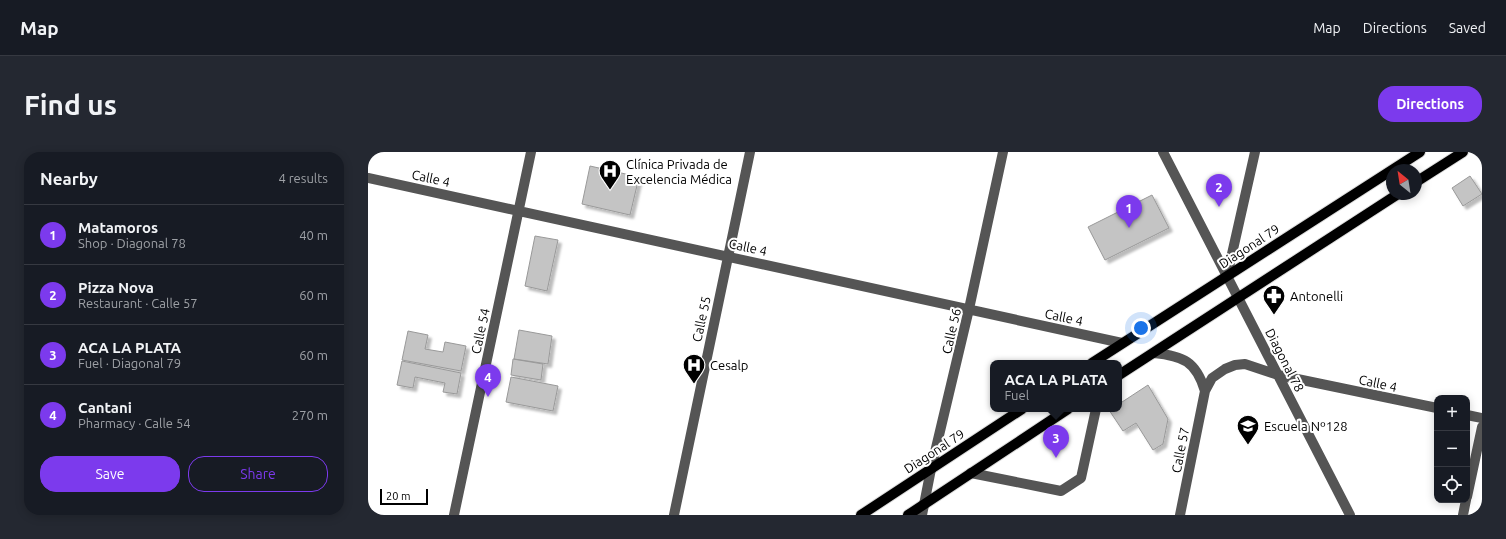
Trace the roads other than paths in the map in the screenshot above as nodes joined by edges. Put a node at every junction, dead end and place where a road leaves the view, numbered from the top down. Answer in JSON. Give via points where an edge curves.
{"nodes":[{"id":1,"x":531,"y":152,"type":"edge"},
{"id":2,"x":750,"y":152,"type":"edge"},
{"id":3,"x":1003,"y":152,"type":"edge"},
{"id":4,"x":1163,"y":152,"type":"edge"},
{"id":5,"x":1256,"y":152,"type":"edge"},
{"id":6,"x":1420,"y":152,"type":"edge"},
{"id":7,"x":1463,"y":152,"type":"edge"},
{"id":8,"x":368,"y":178,"type":"edge"},
{"id":9,"x":1422,"y":178,"type":"edge"},
{"id":10,"x":1389,"y":200,"type":"edge"},
{"id":11,"x":519,"y":211,"type":"junction"},
{"id":12,"x":727,"y":256,"type":"junction"},
{"id":13,"x":1227,"y":276,"type":"junction"},
{"id":14,"x":1238,"y":297,"type":"junction"},
{"id":15,"x":969,"y":309,"type":"junction"},
{"id":16,"x":1122,"y":343,"type":"junction"},
{"id":17,"x":1154,"y":353,"type":"junction"},
{"id":18,"x":1096,"y":360,"type":"edge"},
{"id":19,"x":1122,"y":373,"type":"edge"},
{"id":20,"x":1278,"y":374,"type":"junction"},
{"id":21,"x":1205,"y":391,"type":"junction"},
{"id":22,"x":1434,"y":407,"type":"edge"},
{"id":23,"x":1017,"y":412,"type":"edge"},
{"id":24,"x":1064,"y":412,"type":"edge"},
{"id":25,"x":1095,"y":412,"type":"edge"},
{"id":26,"x":1470,"y":416,"type":"edge"},
{"id":27,"x":1482,"y":418,"type":"edge"},
{"id":28,"x":1482,"y":427,"type":"edge"},
{"id":29,"x":931,"y":469,"type":"junction"},
{"id":30,"x":971,"y":474,"type":"junction"},
{"id":31,"x":1470,"y":483,"type":"edge"},
{"id":32,"x":1465,"y":503,"type":"edge"},
{"id":33,"x":923,"y":510,"type":"edge"},
{"id":34,"x":454,"y":515,"type":"edge"},
{"id":35,"x":674,"y":515,"type":"edge"},
{"id":36,"x":861,"y":515,"type":"edge"},
{"id":37,"x":908,"y":515,"type":"edge"},
{"id":38,"x":1180,"y":515,"type":"edge"},
{"id":39,"x":1350,"y":515,"type":"edge"},
{"id":40,"x":1463,"y":515,"type":"edge"}],
"edges":[{"from":1,"to":11,"type":"street","name":"Calle 54"},
{"from":2,"to":12,"type":"street","name":"Calle 55"},
{"from":3,"to":15,"type":"street","name":"Calle 56"},
{"from":4,"to":13,"type":"street","name":"Diagonal 78"},
{"from":5,"to":13,"type":"street"},
{"from":6,"to":13,"type":"main road","name":"Diagonal 79"},
{"from":7,"to":9,"type":"main road"},
{"from":8,"to":11,"type":"street","name":"Calle 4"},
{"from":10,"to":14,"type":"main road"},
{"from":11,"to":12,"type":"street","name":"Calle 4"},
{"from":11,"to":34,"type":"street","name":"Calle 54"},
{"from":12,"to":15,"type":"street","name":"Calle 4"},
{"from":12,"to":35,"type":"street","name":"Calle 55"},
{"from":13,"to":14,"type":"street","name":"Diagonal 78"},
{"from":13,"to":16,"type":"main road","name":"Diagonal 79"},
{"from":14,"to":17,"type":"main road"},
{"from":14,"to":20,"type":"street","name":"Diagonal 78"},
{"from":15,"to":16,"type":"street","name":"Calle 4"},
{"from":15,"to":29,"type":"street","name":"Calle 56"},
{"from":16,"to":18,"type":"main road","name":"Diagonal 79"},
{"from":17,"to":19,"type":"main road"},
{"from":17,"to":21,"type":"street","via":[[1179,357],[1187,362],[1201,379]]},
{"from":20,"to":21,"type":"street","name":"Calle 4","via":[[1245,364],[1235,365],[1212,378]]},
{"from":20,"to":22,"type":"street","name":"Calle 4"},
{"from":20,"to":39,"type":"street","name":"Diagonal 78"},
{"from":21,"to":38,"type":"street","name":"Calle 57"},
{"from":23,"to":29,"type":"main road","name":"Diagonal 79"},
{"from":24,"to":30,"type":"main road"},
{"from":25,"to":30,"type":"street","via":[[1080,478],[1061,491]]},
{"from":26,"to":27,"type":"street"},
{"from":28,"to":31,"type":"street"},
{"from":29,"to":33,"type":"street","name":"Calle 56"},
{"from":29,"to":36,"type":"main road","name":"Diagonal 79"},
{"from":30,"to":33,"type":"main road"},
{"from":32,"to":40,"type":"street"},
{"from":33,"to":37,"type":"main road"}]}
